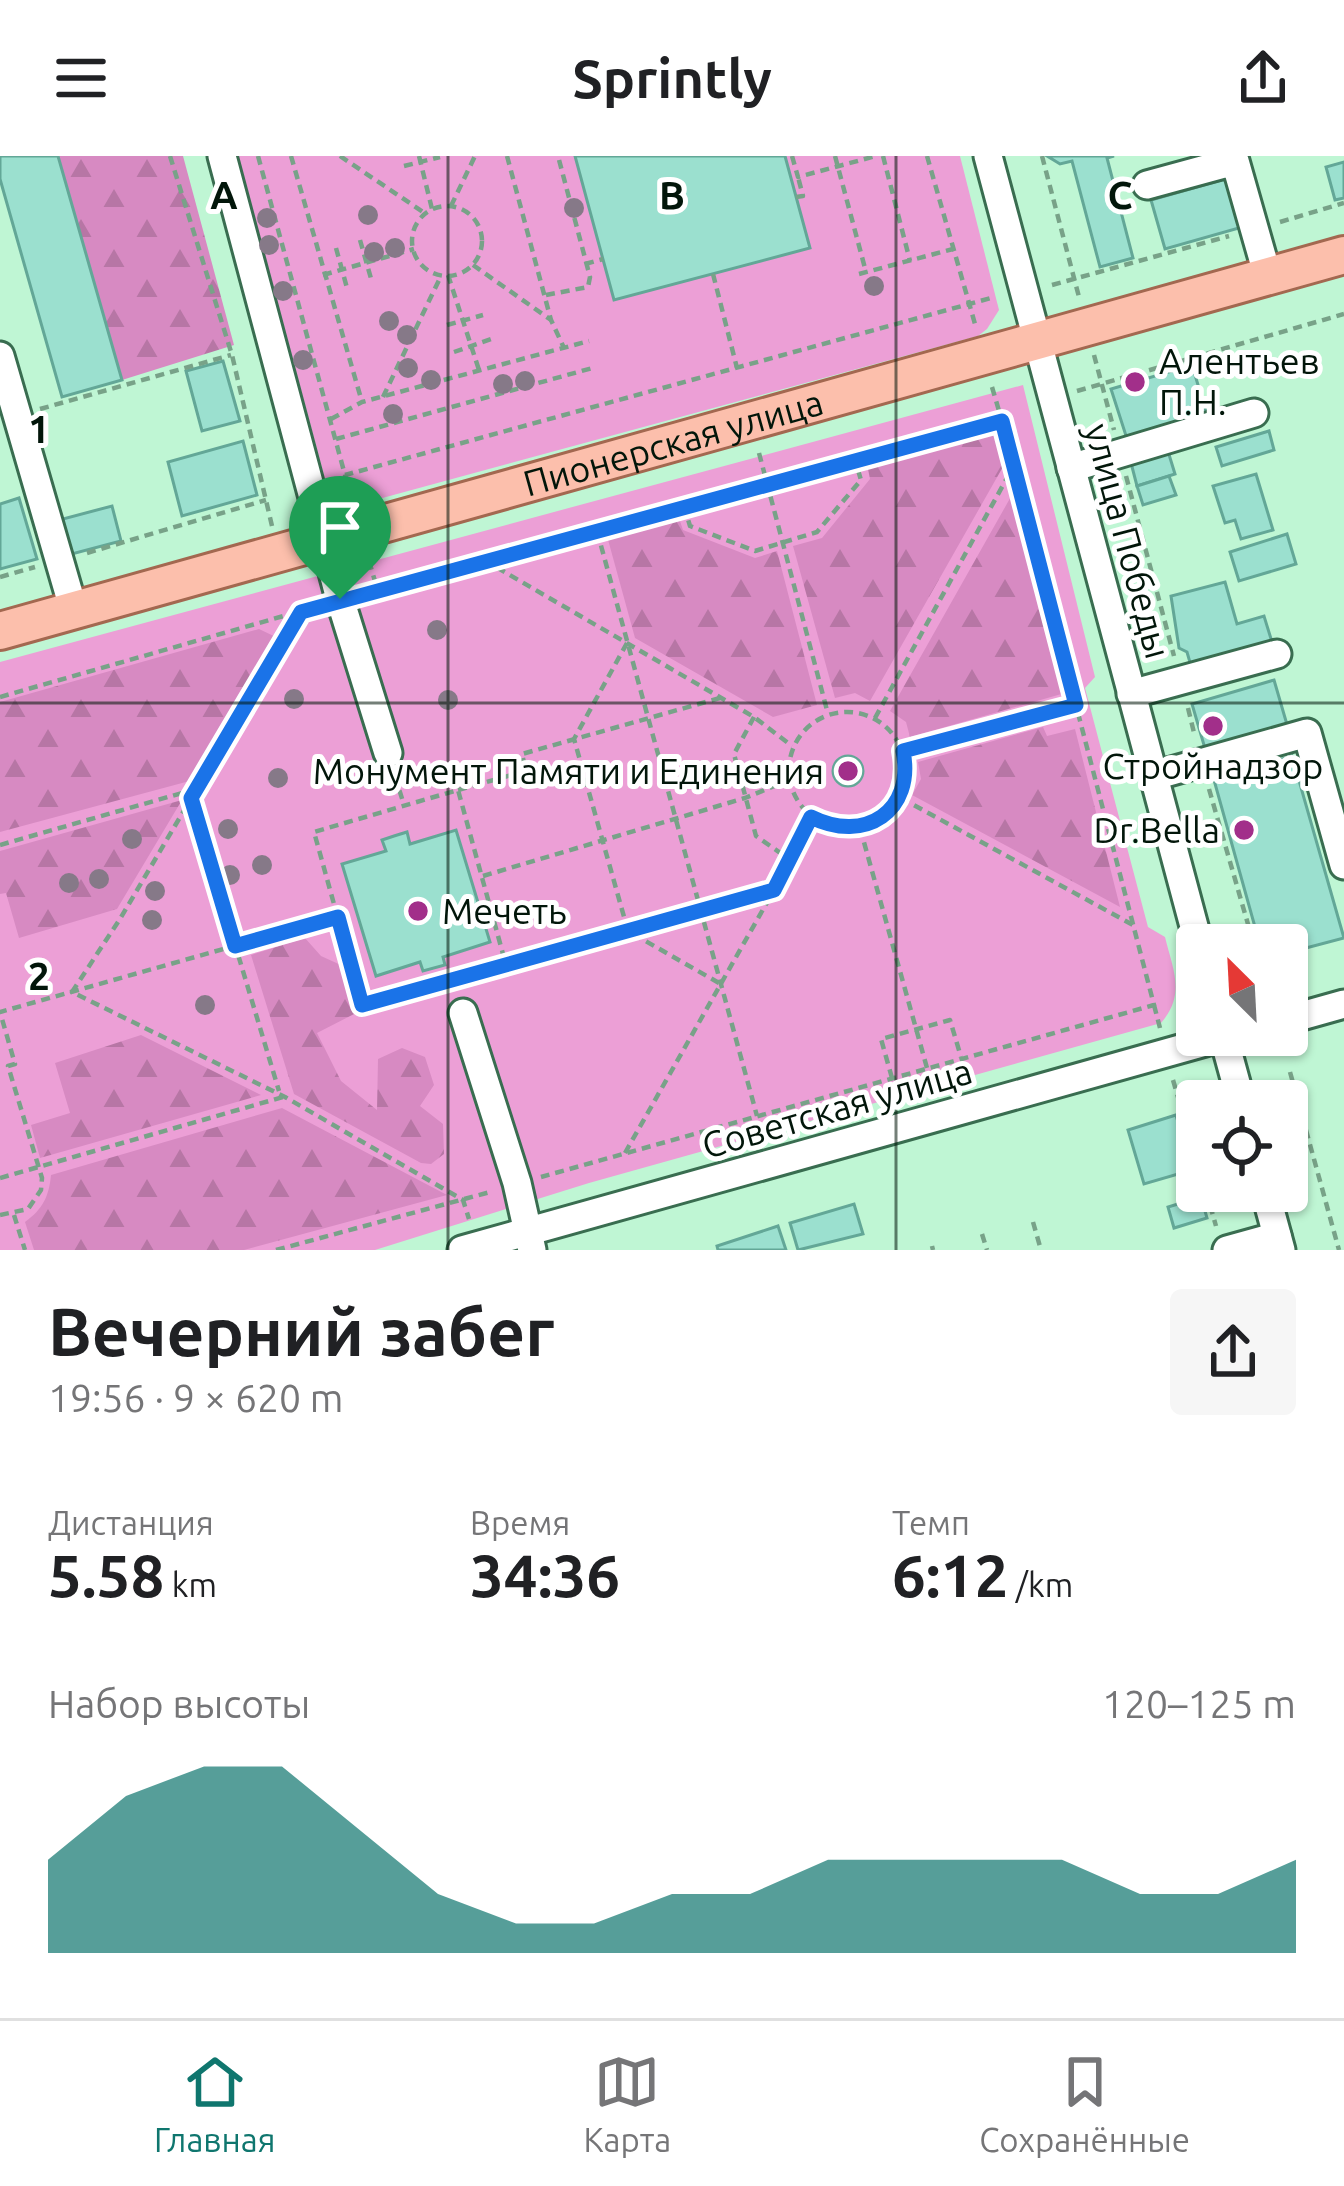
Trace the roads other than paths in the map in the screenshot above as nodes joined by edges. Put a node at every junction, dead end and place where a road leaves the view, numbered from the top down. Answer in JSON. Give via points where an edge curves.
{"nodes":[{"id":1,"x":222,"y":156,"type":"edge"},
{"id":2,"x":988,"y":156,"type":"edge"},
{"id":3,"x":1147,"y":185,"type":"dead end"},
{"id":4,"x":1344,"y":255,"type":"edge"},
{"id":5,"x":1268,"y":277,"type":"junction"},
{"id":6,"x":1037,"y":342,"type":"junction"},
{"id":7,"x":0,"y":356,"type":"edge"},
{"id":8,"x":1254,"y":413,"type":"dead end"},
{"id":9,"x":1071,"y":468,"type":"junction"},
{"id":10,"x":326,"y":542,"type":"junction"},
{"id":11,"x":74,"y":611,"type":"junction"},
{"id":12,"x":0,"y":631,"type":"edge"},
{"id":13,"x":1277,"y":654,"type":"dead end"},
{"id":14,"x":1132,"y":694,"type":"junction"},
{"id":15,"x":388,"y":753,"type":"dead end"},
{"id":16,"x":1154,"y":776,"type":"junction"},
{"id":17,"x":1344,"y":865,"type":"edge"},
{"id":18,"x":1193,"y":924,"type":"edge"},
{"id":19,"x":1344,"y":1004,"type":"edge"},
{"id":20,"x":464,"y":1013,"type":"road end"},
{"id":21,"x":1308,"y":1013,"type":"edge"},
{"id":22,"x":1176,"y":1050,"type":"edge"},
{"id":23,"x":1271,"y":1212,"type":"edge"},
{"id":24,"x":1222,"y":1240,"type":"edge"},
{"id":25,"x":530,"y":1241,"type":"edge"},
{"id":26,"x":1279,"y":1243,"type":"edge"},
{"id":27,"x":462,"y":1250,"type":"edge"}],
"edges":[{"from":1,"to":10,"type":"street"},
{"from":2,"to":6,"type":"street","name":"улица Победы"},
{"from":3,"to":5,"type":"street","via":[[1234,161]]},
{"from":4,"to":5,"type":"main road","name":"Пионерская улица"},
{"from":5,"to":6,"type":"main road","name":"Пионерская улица"},
{"from":6,"to":9,"type":"street","name":"улица Победы"},
{"from":6,"to":10,"type":"main road","name":"Пионерская улица"},
{"from":7,"to":11,"type":"street"},
{"from":8,"to":9,"type":"street"},
{"from":9,"to":14,"type":"street","name":"улица Победы"},
{"from":10,"to":11,"type":"main road","name":"Пионерская улица"},
{"from":10,"to":15,"type":"street"},
{"from":11,"to":12,"type":"main road","name":"Пионерская улица"},
{"from":13,"to":14,"type":"street"},
{"from":14,"to":16,"type":"street","name":"улица Победы"},
{"from":16,"to":17,"type":"street","via":[[1307,733]]},
{"from":16,"to":18,"type":"street","name":"улица Победы"},
{"from":19,"to":21,"type":"street"},
{"from":20,"to":25,"type":"street"},
{"from":22,"to":25,"type":"street","name":"Советская улица"},
{"from":23,"to":26,"type":"street"},
{"from":24,"to":26,"type":"street"},
{"from":25,"to":27,"type":"street","name":"Советская улица"}]}
